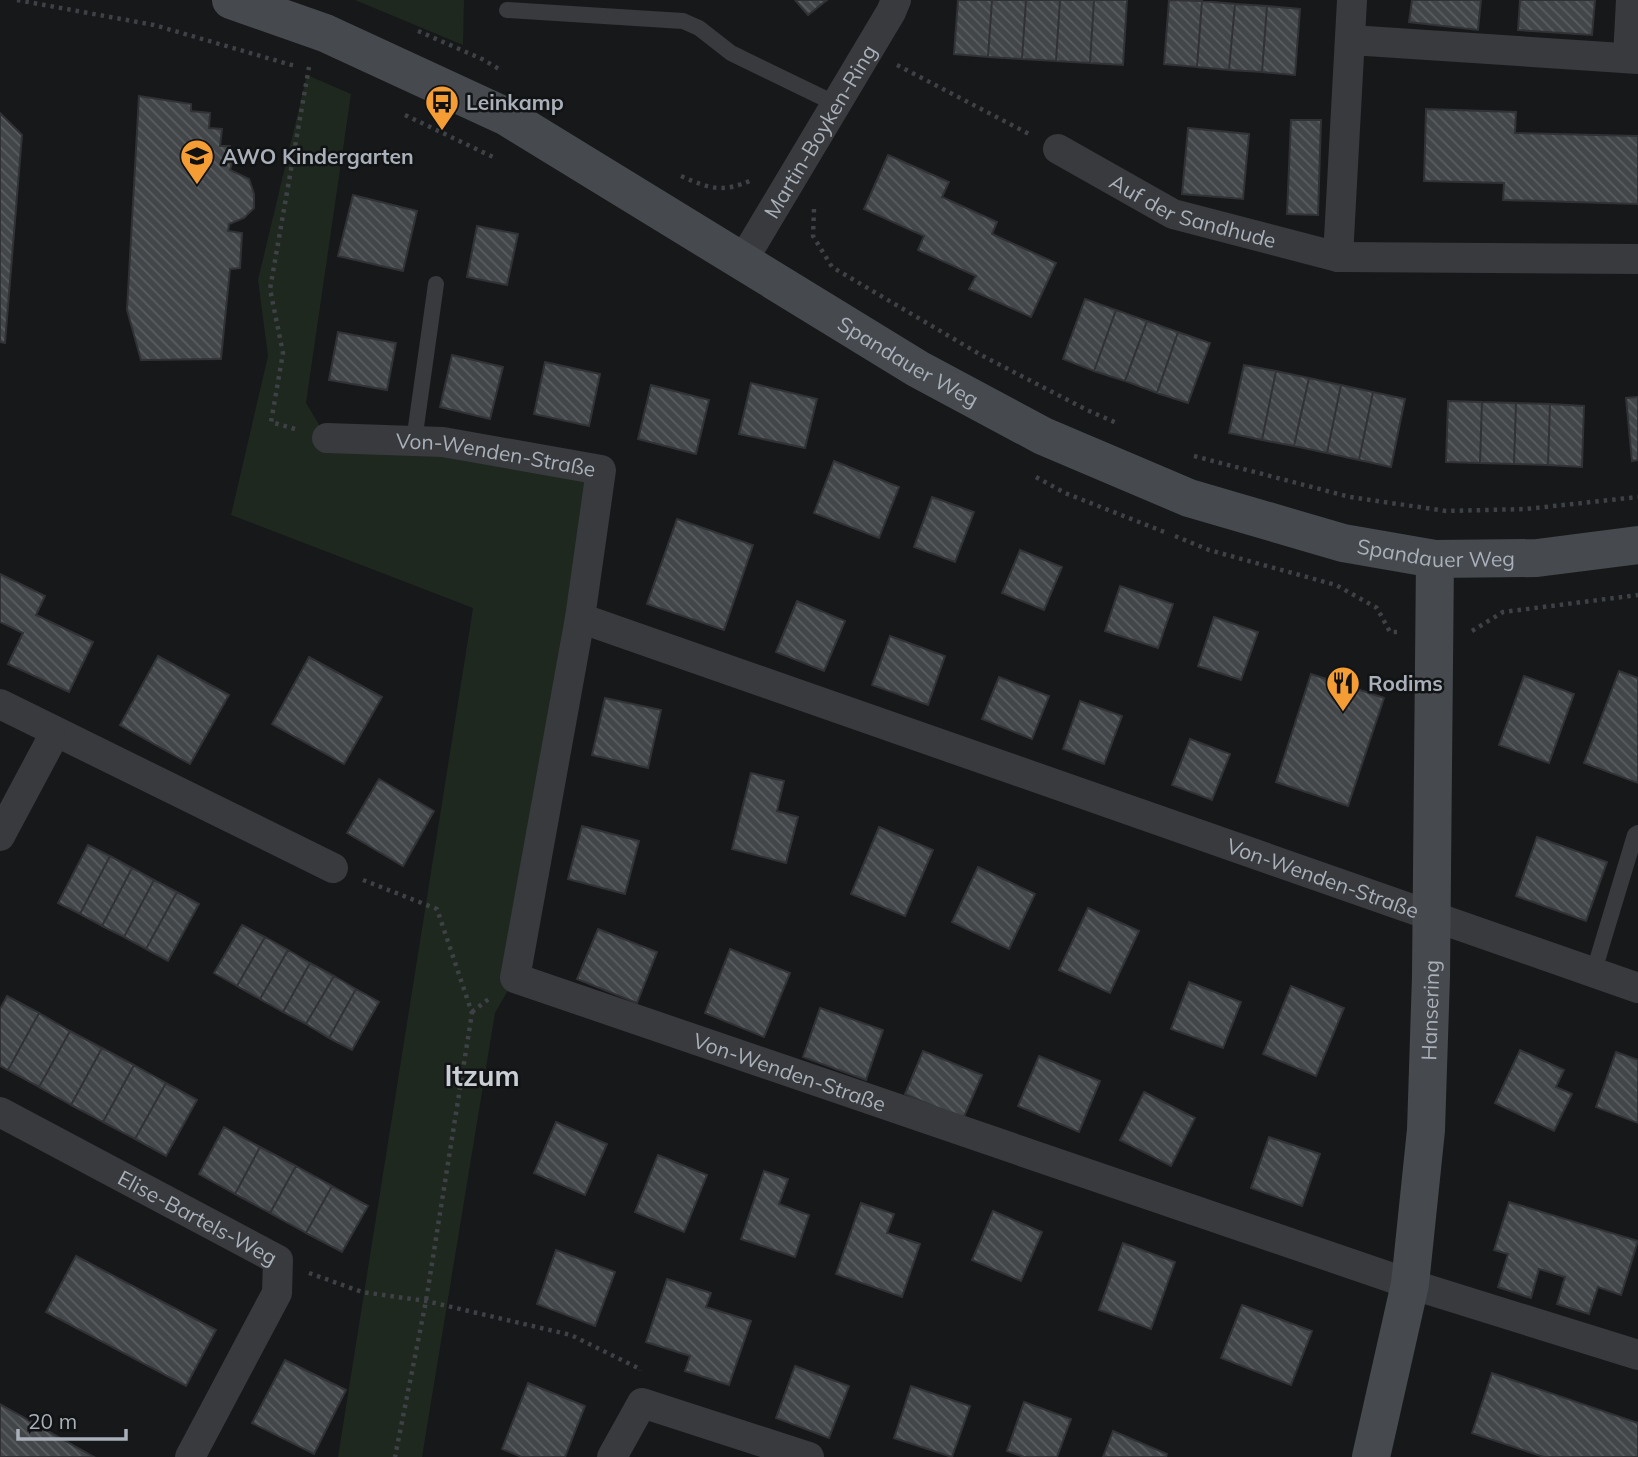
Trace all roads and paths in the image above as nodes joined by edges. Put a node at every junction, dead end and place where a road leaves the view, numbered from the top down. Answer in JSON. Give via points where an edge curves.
{"nodes":[{"id":1,"x":230,"y":0,"type":"edge"},
{"id":2,"x":896,"y":0,"type":"edge"},
{"id":3,"x":1352,"y":0,"type":"edge"},
{"id":4,"x":1631,"y":0,"type":"edge"},
{"id":5,"x":507,"y":10,"type":"dead end"},
{"id":6,"x":416,"y":30,"type":"dead end"},
{"id":7,"x":325,"y":33,"type":"junction"},
{"id":8,"x":1351,"y":40,"type":"junction"},
{"id":9,"x":868,"y":50,"type":"junction"},
{"id":10,"x":1633,"y":58,"type":"edge"},
{"id":11,"x":505,"y":72,"type":"dead end"},
{"id":12,"x":836,"y":104,"type":"junction"},
{"id":13,"x":1058,"y":149,"type":"joint"},
{"id":14,"x":676,"y":174,"type":"dead end"},
{"id":15,"x":786,"y":188,"type":"junction"},
{"id":16,"x":1338,"y":257,"type":"junction"},
{"id":17,"x":1638,"y":259,"type":"edge"},
{"id":18,"x":743,"y":260,"type":"junction"},
{"id":19,"x":436,"y":285,"type":"dead end"},
{"id":20,"x":1124,"y":426,"type":"dead end"},
{"id":21,"x":327,"y":438,"type":"joint"},
{"id":22,"x":414,"y":441,"type":"junction"},
{"id":23,"x":1184,"y":452,"type":"dead end"},
{"id":24,"x":1638,"y":497,"type":"edge"},
{"id":25,"x":1638,"y":545,"type":"edge"},
{"id":26,"x":1435,"y":559,"type":"junction"},
{"id":27,"x":580,"y":618,"type":"junction"},
{"id":28,"x":0,"y":704,"type":"edge"},
{"id":29,"x":55,"y":733,"type":"junction"},
{"id":30,"x":1638,"y":833,"type":"edge"},
{"id":31,"x":0,"y":836,"type":"edge"},
{"id":32,"x":333,"y":868,"type":"joint"},
{"id":33,"x":1430,"y":914,"type":"junction"},
{"id":34,"x":1593,"y":974,"type":"junction"},
{"id":35,"x":1638,"y":988,"type":"edge"},
{"id":36,"x":0,"y":1112,"type":"edge"},
{"id":37,"x":278,"y":1260,"type":"junction"},
{"id":38,"x":1410,"y":1284,"type":"junction"},
{"id":39,"x":426,"y":1301,"type":"junction"},
{"id":40,"x":1638,"y":1355,"type":"edge"},
{"id":41,"x":642,"y":1403,"type":"junction"},
{"id":42,"x":190,"y":1457,"type":"edge"},
{"id":43,"x":395,"y":1457,"type":"edge"},
{"id":44,"x":612,"y":1457,"type":"edge"},
{"id":45,"x":810,"y":1457,"type":"edge"},
{"id":46,"x":1371,"y":1457,"type":"edge"}],
"edges":[{"from":1,"to":7,"type":"street","name":"Spandauer Weg"},
{"from":2,"to":9,"type":"street","name":"Martin-Boyken-Ring"},
{"from":3,"to":8,"type":"street"},
{"from":4,"to":10,"type":"street"},
{"from":5,"to":12,"type":"lane","via":[[683,21],[731,53]]},
{"from":6,"to":11,"type":"path"},
{"from":7,"to":18,"type":"street","name":"Spandauer Weg","via":[[507,117]]},
{"from":7,"to":21,"type":"path","via":[[308,69],[270,289],[284,353],[271,422]]},
{"from":8,"to":10,"type":"street"},
{"from":8,"to":16,"type":"street"},
{"from":9,"to":12,"type":"street","name":"Martin-Boyken-Ring"},
{"from":9,"to":13,"type":"path"},
{"from":12,"to":15,"type":"street","name":"Martin-Boyken-Ring"},
{"from":13,"to":16,"type":"street","name":"Auf der Sandhude","via":[[1172,214]]},
{"from":14,"to":15,"type":"path","via":[[707,188],[732,189],[760,177]]},
{"from":15,"to":18,"type":"street","name":"Martin-Boyken-Ring"},
{"from":15,"to":20,"type":"path","via":[[815,203],[813,236],[832,267],[981,355]]},
{"from":16,"to":17,"type":"street","name":"Auf der Sandhude"},
{"from":18,"to":26,"type":"street","name":"Spandauer Weg","via":[[918,369],[1043,436],[1189,498],[1343,543]]},
{"from":19,"to":22,"type":"lane"},
{"from":21,"to":22,"type":"street","name":"Von-Wenden-Straße"},
{"from":22,"to":27,"type":"street","name":"Von-Wenden-Straße","via":[[601,470]]},
{"from":23,"to":24,"type":"path","via":[[1350,497],[1446,511],[1526,509]]},
{"from":25,"to":26,"type":"street","name":"Spandauer Weg","via":[[1537,558]]},
{"from":26,"to":33,"type":"street","name":"Hansering"},
{"from":27,"to":33,"type":"street","name":"Von-Wenden-Straße"},
{"from":27,"to":38,"type":"street","name":"Von-Wenden-Straße","via":[[515,978]]},
{"from":28,"to":29,"type":"street"},
{"from":29,"to":31,"type":"street"},
{"from":29,"to":32,"type":"street"},
{"from":30,"to":34,"type":"lane"},
{"from":32,"to":39,"type":"path","via":[[437,909],[472,1013]]},
{"from":33,"to":34,"type":"street","name":"Von-Wenden-Straße"},
{"from":33,"to":38,"type":"street","name":"Hansering","via":[[1426,1130]]},
{"from":34,"to":35,"type":"street","name":"Von-Wenden-Straße"},
{"from":36,"to":37,"type":"street","name":"Elise-Bartels-Weg"},
{"from":37,"to":39,"type":"path","via":[[362,1292]]},
{"from":37,"to":42,"type":"street","name":"Elise-Bartels-Weg","via":[[277,1293]]},
{"from":38,"to":40,"type":"street"},
{"from":38,"to":46,"type":"street","name":"Hansering"},
{"from":39,"to":41,"type":"path","via":[[571,1335],[640,1368]]},
{"from":39,"to":43,"type":"path"},
{"from":41,"to":44,"type":"street"},
{"from":41,"to":45,"type":"street"}]}
